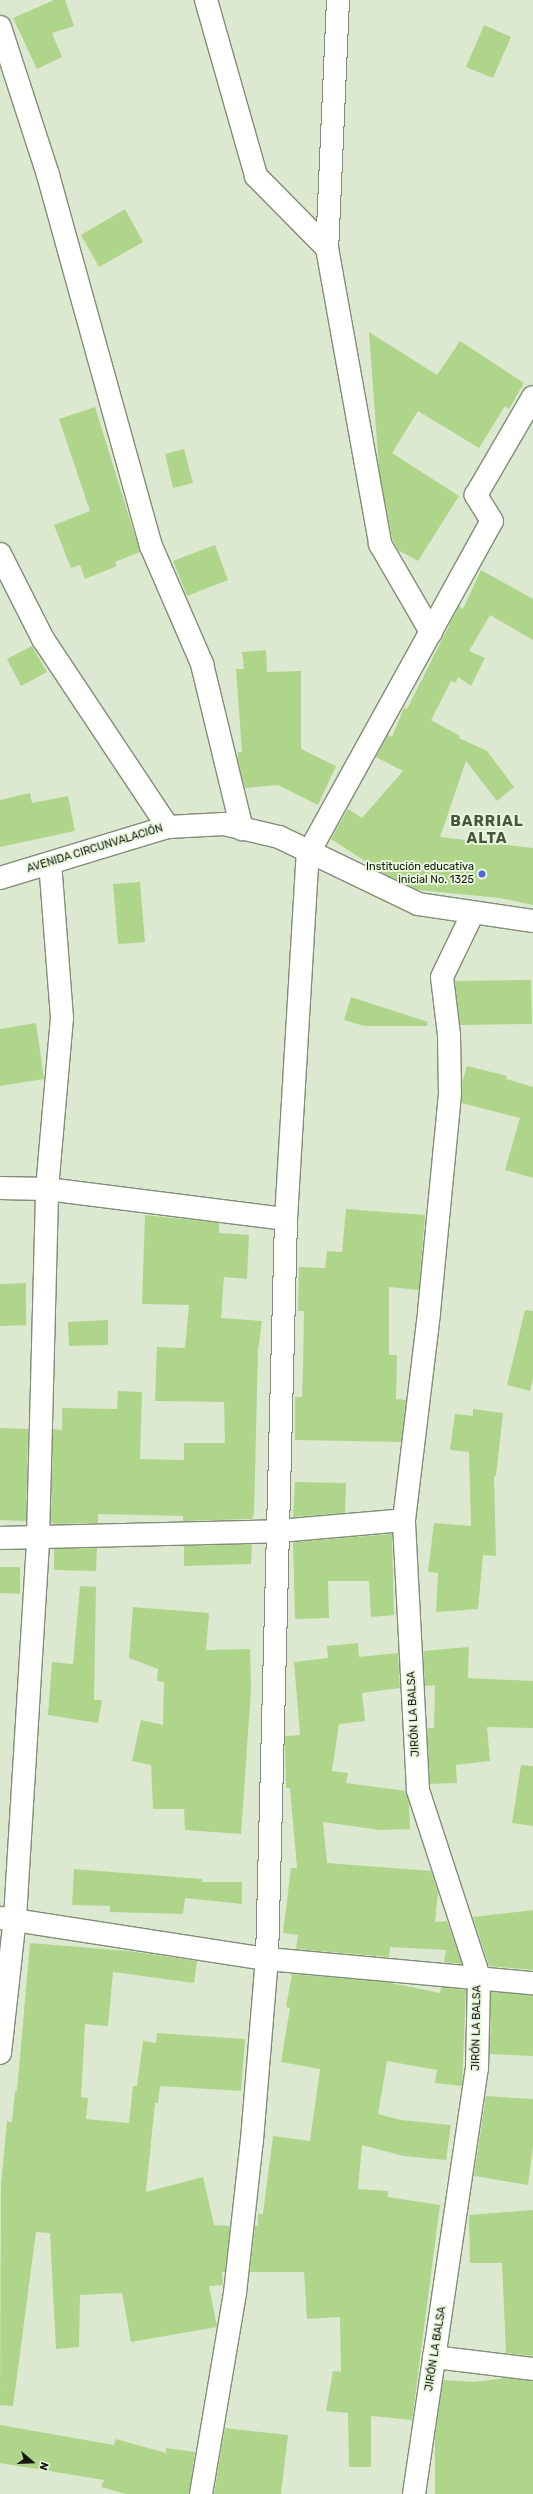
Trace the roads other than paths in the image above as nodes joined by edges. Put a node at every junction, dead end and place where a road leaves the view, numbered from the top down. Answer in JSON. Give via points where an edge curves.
{"nodes":[{"id":1,"x":206,"y":0,"type":"edge"},
{"id":2,"x":338,"y":0,"type":"edge"},
{"id":3,"x":0,"y":27,"type":"edge"},
{"id":4,"x":327,"y":248,"type":"junction"},
{"id":5,"x":533,"y":396,"type":"edge"},
{"id":6,"x":0,"y":554,"type":"edge"},
{"id":7,"x":431,"y":632,"type":"junction"},
{"id":8,"x":168,"y":827,"type":"junction"},
{"id":9,"x":242,"y":829,"type":"junction"},
{"id":10,"x":308,"y":854,"type":"junction"},
{"id":11,"x":50,"y":863,"type":"junction"},
{"id":12,"x":0,"y":878,"type":"edge"},
{"id":13,"x":473,"y":913,"type":"junction"},
{"id":14,"x":533,"y":921,"type":"edge"},
{"id":15,"x":0,"y":1188,"type":"edge"},
{"id":16,"x":47,"y":1190,"type":"junction"},
{"id":17,"x":286,"y":1219,"type":"junction"},
{"id":18,"x":404,"y":1520,"type":"junction"},
{"id":19,"x":279,"y":1531,"type":"junction"},
{"id":20,"x":0,"y":1538,"type":"edge"},
{"id":21,"x":38,"y":1538,"type":"junction"},
{"id":22,"x":7,"y":1918,"type":"edge"},
{"id":23,"x":267,"y":1959,"type":"junction"},
{"id":24,"x":479,"y":1977,"type":"junction"},
{"id":25,"x":533,"y":1983,"type":"edge"},
{"id":26,"x":0,"y":2053,"type":"edge"},
{"id":27,"x":434,"y":2358,"type":"junction"},
{"id":28,"x":533,"y":2369,"type":"edge"},
{"id":29,"x":201,"y":2494,"type":"edge"},
{"id":30,"x":414,"y":2494,"type":"edge"}],
"edges":[{"from":1,"to":4,"type":"street","via":[[256,176]]},
{"from":2,"to":4,"type":"street"},
{"from":3,"to":9,"type":"street","via":[[48,175],[151,546],[202,664]]},
{"from":4,"to":7,"type":"street","via":[[380,544]]},
{"from":5,"to":7,"type":"street","via":[[476,495],[492,520]]},
{"from":6,"to":8,"type":"street","via":[[43,639]]},
{"from":7,"to":10,"type":"street"},
{"from":8,"to":9,"type":"street","name":"AVENIDA CIRCUNVALACIÓN","via":[[224,824]]},
{"from":8,"to":11,"type":"street","name":"AVENIDA CIRCUNVALACIÓN"},
{"from":9,"to":10,"type":"street","name":"AVENIDA CIRCUNVALACIÓN","via":[[279,837]]},
{"from":10,"to":13,"type":"street","name":"AVENIDA CIRCUNVALACIÓN","via":[[418,904]]},
{"from":10,"to":17,"type":"street"},
{"from":11,"to":12,"type":"street","name":"AVENIDA CIRCUNVALACIÓN"},
{"from":11,"to":16,"type":"street","via":[[62,1018]]},
{"from":13,"to":14,"type":"street","name":"AVENIDA CIRCUNVALACIÓN"},
{"from":13,"to":18,"type":"street","name":"JIRÓN LA BALSA","via":[[442,976],[449,1035],[450,1093],[430,1312]]},
{"from":15,"to":16,"type":"street"},
{"from":16,"to":17,"type":"street"},
{"from":16,"to":21,"type":"street"},
{"from":17,"to":19,"type":"street"},
{"from":18,"to":19,"type":"street"},
{"from":18,"to":24,"type":"street","name":"JIRÓN LA BALSA","via":[[418,1790]]},
{"from":19,"to":21,"type":"street"},
{"from":19,"to":23,"type":"street"},
{"from":20,"to":21,"type":"street"},
{"from":21,"to":22,"type":"street"},
{"from":22,"to":23,"type":"street"},
{"from":22,"to":26,"type":"street"},
{"from":23,"to":24,"type":"street"},
{"from":23,"to":29,"type":"street","via":[[252,2140],[235,2293]]},
{"from":24,"to":25,"type":"street"},
{"from":24,"to":27,"type":"street","name":"JIRÓN LA BALSA","via":[[477,2068]]},
{"from":27,"to":28,"type":"street"},
{"from":27,"to":30,"type":"street","name":"JIRÓN LA BALSA"}]}
